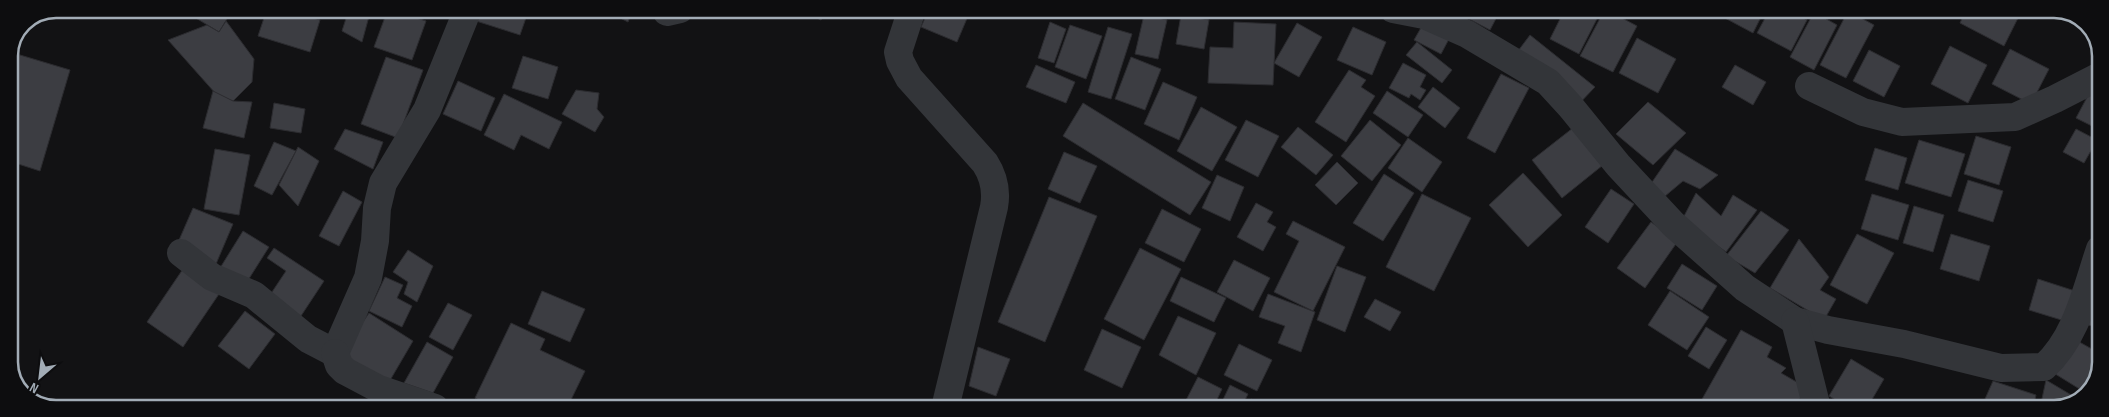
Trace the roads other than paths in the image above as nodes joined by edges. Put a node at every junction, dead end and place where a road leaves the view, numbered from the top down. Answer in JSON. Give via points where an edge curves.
{"nodes":[{"id":1,"x":464,"y":18,"type":"edge"},
{"id":2,"x":909,"y":18,"type":"edge"},
{"id":3,"x":1431,"y":18,"type":"edge"},
{"id":4,"x":2091,"y":80,"type":"edge"},
{"id":5,"x":1809,"y":86,"type":"dead end"},
{"id":6,"x":181,"y":253,"type":"dead end"},
{"id":7,"x":2092,"y":273,"type":"edge"},
{"id":8,"x":1795,"y":321,"type":"junction"},
{"id":9,"x":335,"y":353,"type":"junction"},
{"id":10,"x":412,"y":400,"type":"edge"},
{"id":11,"x":947,"y":400,"type":"edge"},
{"id":12,"x":1815,"y":400,"type":"edge"}],
"edges":[{"from":1,"to":9,"type":"street","via":[[428,110],[383,183],[368,278]]},
{"from":2,"to":11,"type":"street","via":[[898,52],[900,61],[909,78],[986,163],[996,188]]},
{"from":3,"to":8,"type":"street","via":[[1467,34],[1548,82],[1673,224],[1744,288]]},
{"from":4,"to":5,"type":"street","via":[[2015,117],[1902,122],[1863,112]]},
{"from":6,"to":9,"type":"street","via":[[212,277],[254,295],[308,339]]},
{"from":7,"to":8,"type":"street","via":[[2072,330],[2057,356],[2044,367],[2001,368]]},
{"from":8,"to":12,"type":"street"},
{"from":9,"to":10,"type":"street","via":[[345,371],[379,389]]}]}
